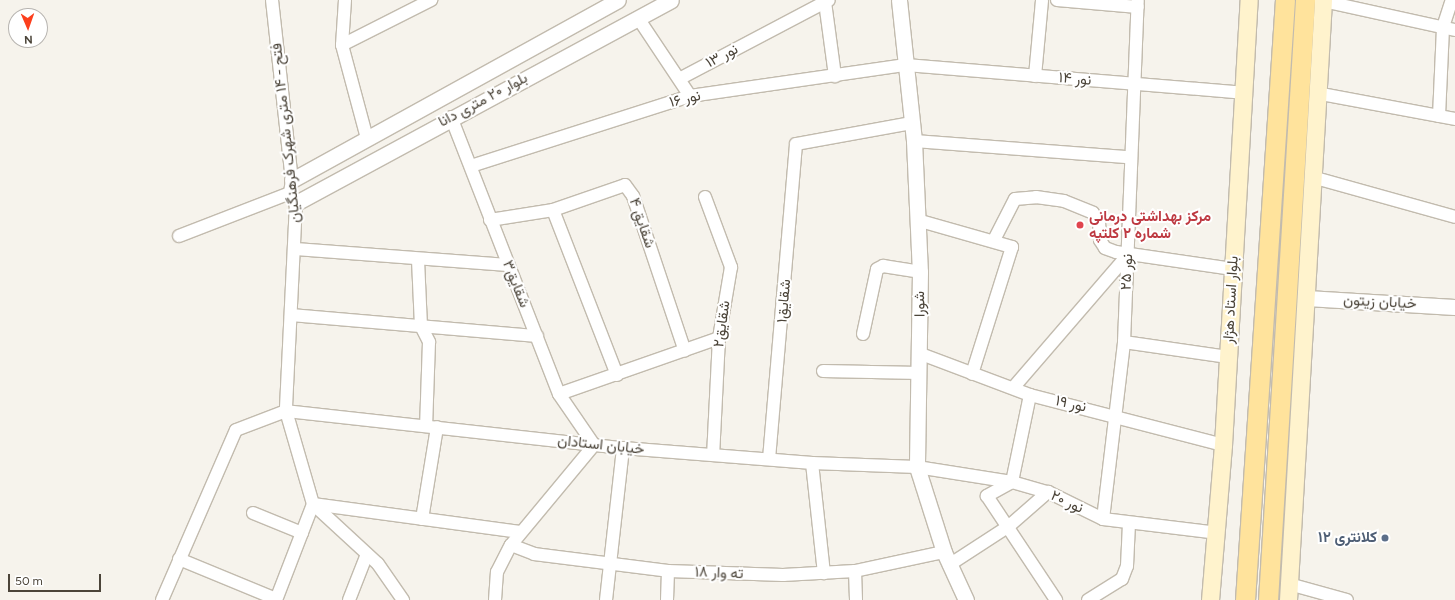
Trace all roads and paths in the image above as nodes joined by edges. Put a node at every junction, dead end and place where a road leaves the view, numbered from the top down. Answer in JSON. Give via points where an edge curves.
{"nodes":[{"id":1,"x":272,"y":0,"type":"edge"},
{"id":2,"x":345,"y":0,"type":"edge"},
{"id":3,"x":431,"y":0,"type":"edge"},
{"id":4,"x":618,"y":0,"type":"edge"},
{"id":5,"x":671,"y":0,"type":"edge"},
{"id":6,"x":899,"y":0,"type":"edge"},
{"id":7,"x":1042,"y":0,"type":"edge"},
{"id":8,"x":1057,"y":0,"type":"edge"},
{"id":9,"x":1249,"y":0,"type":"edge"},
{"id":10,"x":1285,"y":0,"type":"edge"},
{"id":11,"x":1305,"y":0,"type":"edge"},
{"id":12,"x":1323,"y":0,"type":"edge"},
{"id":13,"x":1452,"y":0,"type":"edge"},
{"id":14,"x":827,"y":1,"type":"edge"},
{"id":15,"x":1138,"y":3,"type":"edge"},
{"id":16,"x":638,"y":18,"type":"junction"},
{"id":17,"x":1442,"y":27,"type":"junction"},
{"id":18,"x":1455,"y":30,"type":"edge"},
{"id":19,"x":342,"y":45,"type":"junction"},
{"id":20,"x":906,"y":65,"type":"junction"},
{"id":21,"x":835,"y":76,"type":"junction"},
{"id":22,"x":1035,"y":76,"type":"junction"},
{"id":23,"x":681,"y":78,"type":"junction"},
{"id":24,"x":1135,"y":84,"type":"junction"},
{"id":25,"x":1243,"y":93,"type":"junction"},
{"id":26,"x":1316,"y":93,"type":"junction"},
{"id":27,"x":690,"y":96,"type":"junction"},
{"id":28,"x":1439,"y":116,"type":"junction"},
{"id":29,"x":451,"y":117,"type":"junction"},
{"id":30,"x":1455,"y":119,"type":"edge"},
{"id":31,"x":911,"y":123,"type":"junction"},
{"id":32,"x":367,"y":138,"type":"junction"},
{"id":33,"x":914,"y":141,"type":"junction"},
{"id":34,"x":1129,"y":157,"type":"junction"},
{"id":35,"x":471,"y":166,"type":"junction"},
{"id":36,"x":1312,"y":177,"type":"junction"},
{"id":37,"x":292,"y":192,"type":"junction"},
{"id":38,"x":705,"y":197,"type":"dead end"},
{"id":39,"x":553,"y":210,"type":"junction"},
{"id":40,"x":1455,"y":216,"type":"edge"},
{"id":41,"x":490,"y":220,"type":"junction"},
{"id":42,"x":918,"y":220,"type":"junction"},
{"id":43,"x":179,"y":236,"type":"dead end"},
{"id":44,"x":994,"y":240,"type":"junction"},
{"id":45,"x":295,"y":249,"type":"junction"},
{"id":46,"x":1128,"y":255,"type":"junction"},
{"id":47,"x":418,"y":260,"type":"junction"},
{"id":48,"x":508,"y":265,"type":"junction"},
{"id":49,"x":1232,"y":269,"type":"junction"},
{"id":50,"x":920,"y":272,"type":"junction"},
{"id":51,"x":1306,"y":298,"type":"junction"},
{"id":52,"x":1455,"y":307,"type":"edge"},
{"id":53,"x":292,"y":315,"type":"junction"},
{"id":54,"x":421,"y":326,"type":"junction"},
{"id":55,"x":863,"y":334,"type":"dead end"},
{"id":56,"x":537,"y":336,"type":"junction"},
{"id":57,"x":718,"y":338,"type":"junction"},
{"id":58,"x":1124,"y":342,"type":"junction"},
{"id":59,"x":685,"y":351,"type":"junction"},
{"id":60,"x":921,"y":354,"type":"junction"},
{"id":61,"x":1228,"y":357,"type":"junction"},
{"id":62,"x":822,"y":370,"type":"dead end"},
{"id":63,"x":920,"y":373,"type":"junction"},
{"id":64,"x":972,"y":374,"type":"junction"},
{"id":65,"x":617,"y":375,"type":"junction"},
{"id":66,"x":1013,"y":388,"type":"junction"},
{"id":67,"x":559,"y":394,"type":"junction"},
{"id":68,"x":1030,"y":395,"type":"junction"},
{"id":69,"x":286,"y":411,"type":"junction"},
{"id":70,"x":1117,"y":415,"type":"junction"},
{"id":71,"x":432,"y":426,"type":"junction"},
{"id":72,"x":594,"y":445,"type":"junction"},
{"id":73,"x":1224,"y":445,"type":"junction"},
{"id":74,"x":622,"y":448,"type":"junction"},
{"id":75,"x":713,"y":455,"type":"junction"},
{"id":76,"x":769,"y":459,"type":"junction"},
{"id":77,"x":812,"y":463,"type":"junction"},
{"id":78,"x":917,"y":467,"type":"junction"},
{"id":79,"x":1012,"y":482,"type":"junction"},
{"id":80,"x":1048,"y":492,"type":"junction"},
{"id":81,"x":314,"y":504,"type":"junction"},
{"id":82,"x":253,"y":513,"type":"dead end"},
{"id":83,"x":422,"y":519,"type":"junction"},
{"id":84,"x":1103,"y":519,"type":"junction"},
{"id":85,"x":1129,"y":524,"type":"junction"},
{"id":86,"x":1009,"y":526,"type":"junction"},
{"id":87,"x":520,"y":532,"type":"junction"},
{"id":88,"x":302,"y":533,"type":"junction"},
{"id":89,"x":1218,"y":533,"type":"junction"},
{"id":90,"x":511,"y":546,"type":"junction"},
{"id":91,"x":367,"y":554,"type":"junction"},
{"id":92,"x":179,"y":558,"type":"junction"},
{"id":93,"x":947,"y":559,"type":"junction"},
{"id":94,"x":610,"y":562,"type":"junction"},
{"id":95,"x":668,"y":571,"type":"junction"},
{"id":96,"x":855,"y":571,"type":"junction"},
{"id":97,"x":824,"y":573,"type":"junction"},
{"id":98,"x":1289,"y":592,"type":"edge"},
{"id":99,"x":162,"y":600,"type":"edge"},
{"id":100,"x":276,"y":600,"type":"edge"},
{"id":101,"x":349,"y":600,"type":"edge"},
{"id":102,"x":403,"y":600,"type":"edge"},
{"id":103,"x":495,"y":600,"type":"edge"},
{"id":104,"x":606,"y":600,"type":"edge"},
{"id":105,"x":667,"y":600,"type":"edge"},
{"id":106,"x":856,"y":600,"type":"edge"},
{"id":107,"x":966,"y":600,"type":"edge"},
{"id":108,"x":1056,"y":600,"type":"edge"},
{"id":109,"x":1088,"y":600,"type":"edge"},
{"id":110,"x":1210,"y":600,"type":"edge"},
{"id":111,"x":1245,"y":600,"type":"edge"},
{"id":112,"x":1268,"y":600,"type":"edge"},
{"id":113,"x":1347,"y":600,"type":"edge"}],
"edges":[{"from":1,"to":37,"type":"street","name":"فتح - ۱۴ متری شهرک فرهنگیان"},
{"from":2,"to":19,"type":"street"},
{"from":3,"to":19,"type":"street"},
{"from":4,"to":32,"type":"street","name":"بلوار ۲۰ متری دانا"},
{"from":5,"to":16,"type":"street","name":"بلوار ۲۰ متری دانا"},
{"from":6,"to":20,"type":"street","name":"شورا"},
{"from":7,"to":22,"type":"street"},
{"from":8,"to":15,"type":"street"},
{"from":9,"to":25,"type":"main road","name":"بلوار استاد هژار"},
{"from":10,"to":111,"type":"main road"},
{"from":11,"to":112,"type":"main road"},
{"from":12,"to":17,"type":"street"},
{"from":12,"to":26,"type":"main road"},
{"from":13,"to":17,"type":"street"},
{"from":14,"to":21,"type":"street"},
{"from":14,"to":23,"type":"street","name":"نور ۱۳"},
{"from":15,"to":24,"type":"street","name":"نور ۲۵"},
{"from":16,"to":23,"type":"street"},
{"from":16,"to":29,"type":"street","name":"بلوار ۲۰ متری دانا"},
{"from":17,"to":18,"type":"street"},
{"from":17,"to":28,"type":"street"},
{"from":19,"to":32,"type":"street"},
{"from":20,"to":21,"type":"street","name":"نور ۱۶"},
{"from":20,"to":22,"type":"street","name":"نور ۱۴"},
{"from":20,"to":31,"type":"street","name":"شورا"},
{"from":21,"to":27,"type":"street","name":"نور ۱۶"},
{"from":22,"to":24,"type":"street","name":"نور ۱۴"},
{"from":23,"to":27,"type":"street"},
{"from":24,"to":25,"type":"street","name":"نور ۱۴"},
{"from":24,"to":34,"type":"street","name":"نور ۲۵"},
{"from":25,"to":49,"type":"main road","name":"بلوار استاد هژار"},
{"from":26,"to":28,"type":"street"},
{"from":26,"to":36,"type":"main road"},
{"from":27,"to":35,"type":"street","name":"نور ۱۶"},
{"from":28,"to":30,"type":"street"},
{"from":29,"to":35,"type":"street","name":"شقایق۳"},
{"from":29,"to":37,"type":"street","name":"بلوار ۲۰ متری دانا"},
{"from":31,"to":33,"type":"street","name":"شورا"},
{"from":31,"to":76,"type":"street","name":"شقایق۱","via":[[796,144]]},
{"from":32,"to":37,"type":"street","name":"بلوار ۲۰ متری دانا"},
{"from":33,"to":34,"type":"street"},
{"from":33,"to":42,"type":"street","name":"شورا"},
{"from":34,"to":46,"type":"street","name":"نور ۲۵"},
{"from":35,"to":41,"type":"street","name":"شقایق۳"},
{"from":36,"to":40,"type":"street"},
{"from":36,"to":51,"type":"main road"},
{"from":37,"to":43,"type":"street"},
{"from":37,"to":45,"type":"street","name":"فتح - ۱۴ متری شهرک فرهنگیان"},
{"from":38,"to":57,"type":"street","name":"شقایق۲","via":[[731,268]]},
{"from":39,"to":41,"type":"street","name":"شقایق ۴"},
{"from":39,"to":59,"type":"street","name":"شقایق ۴","via":[[617,185],[629,189]]},
{"from":39,"to":65,"type":"street"},
{"from":41,"to":48,"type":"street","name":"شقایق۳"},
{"from":42,"to":44,"type":"street"},
{"from":42,"to":50,"type":"street","name":"شورا"},
{"from":44,"to":46,"type":"street","via":[[1014,199],[1036,197],[1085,207],[1099,221],[1100,240],[1105,248]]},
{"from":44,"to":64,"type":"street","via":[[1012,247]]},
{"from":45,"to":47,"type":"street"},
{"from":45,"to":53,"type":"street","name":"فتح - ۱۴ متری شهرک فرهنگیان"},
{"from":46,"to":49,"type":"street"},
{"from":46,"to":58,"type":"street","name":"نور ۲۵"},
{"from":46,"to":66,"type":"street"},
{"from":47,"to":48,"type":"street"},
{"from":47,"to":54,"type":"street"},
{"from":48,"to":56,"type":"street","name":"شقایق۳"},
{"from":49,"to":61,"type":"main road","name":"بلوار استاد هژار"},
{"from":50,"to":55,"type":"street","via":[[883,266],[877,269]]},
{"from":50,"to":60,"type":"street","name":"شورا"},
{"from":51,"to":52,"type":"street","name":"خیابان زیتون"},
{"from":51,"to":98,"type":"main road"},
{"from":53,"to":54,"type":"street"},
{"from":53,"to":69,"type":"street","name":"فتح - ۱۴ متری شهرک فرهنگیان"},
{"from":54,"to":56,"type":"street"},
{"from":54,"to":71,"type":"street","via":[[428,342]]},
{"from":56,"to":67,"type":"street","name":"شقایق۳"},
{"from":57,"to":59,"type":"street"},
{"from":57,"to":75,"type":"street","name":"شقایق۲"},
{"from":58,"to":61,"type":"street"},
{"from":58,"to":70,"type":"street","name":"نور ۲۵"},
{"from":59,"to":65,"type":"street"},
{"from":60,"to":63,"type":"street","name":"شورا"},
{"from":60,"to":64,"type":"street","name":"نور ۱۹"},
{"from":61,"to":73,"type":"main road","name":"بلوار استاد هژار"},
{"from":62,"to":63,"type":"street"},
{"from":63,"to":78,"type":"street","name":"شورا"},
{"from":64,"to":66,"type":"street","name":"نور ۱۹"},
{"from":65,"to":67,"type":"street"},
{"from":66,"to":68,"type":"street","name":"نور ۱۹"},
{"from":67,"to":72,"type":"street","name":"شقایق۳"},
{"from":68,"to":70,"type":"street","name":"نور ۱۹"},
{"from":68,"to":79,"type":"street"},
{"from":69,"to":71,"type":"street","name":"خیابان استادان"},
{"from":69,"to":81,"type":"street"},
{"from":69,"to":92,"type":"street","via":[[236,430]]},
{"from":70,"to":73,"type":"street","name":"نور ۱۹"},
{"from":70,"to":84,"type":"street","name":"نور ۲۵"},
{"from":71,"to":72,"type":"street","name":"خیابان استادان"},
{"from":71,"to":83,"type":"street"},
{"from":72,"to":74,"type":"street","name":"خیابان استادان"},
{"from":72,"to":87,"type":"street"},
{"from":73,"to":89,"type":"main road","name":"بلوار استاد هژار"},
{"from":74,"to":75,"type":"street","name":"خیابان استادان"},
{"from":74,"to":94,"type":"street"},
{"from":75,"to":76,"type":"street","name":"خیابان استادان"},
{"from":76,"to":77,"type":"street","name":"خیابان استادان"},
{"from":77,"to":78,"type":"street","name":"خیابان استادان"},
{"from":77,"to":97,"type":"street"},
{"from":78,"to":79,"type":"street","name":"نور ۲۰"},
{"from":78,"to":93,"type":"street","name":"شورا"},
{"from":79,"to":80,"type":"street","name":"نور ۲۰"},
{"from":79,"to":86,"type":"street","via":[[987,496]]},
{"from":80,"to":84,"type":"street","name":"نور ۲۰"},
{"from":80,"to":86,"type":"street"},
{"from":81,"to":83,"type":"street"},
{"from":81,"to":88,"type":"street"},
{"from":81,"to":91,"type":"street"},
{"from":82,"to":88,"type":"street"},
{"from":83,"to":87,"type":"street"},
{"from":84,"to":85,"type":"street","name":"نور ۲۰"},
{"from":85,"to":89,"type":"street","name":"نور ۲۰"},
{"from":85,"to":109,"type":"street","via":[[1127,566],[1122,579]]},
{"from":86,"to":93,"type":"street"},
{"from":86,"to":108,"type":"street"},
{"from":87,"to":90,"type":"street"},
{"from":88,"to":100,"type":"street"},
{"from":89,"to":110,"type":"main road","name":"بلوار استاد هژار"},
{"from":90,"to":94,"type":"street","name":"ته وار ۱۸","via":[[534,554]]},
{"from":90,"to":103,"type":"street","via":[[497,572]]},
{"from":91,"to":101,"type":"street"},
{"from":91,"to":102,"type":"street"},
{"from":92,"to":99,"type":"street"},
{"from":92,"to":100,"type":"street"},
{"from":93,"to":96,"type":"street","name":"ته وار ۱۸"},
{"from":93,"to":107,"type":"street","name":"شورا"},
{"from":94,"to":95,"type":"street","name":"ته وار ۱۸"},
{"from":94,"to":104,"type":"street"},
{"from":95,"to":97,"type":"street","name":"ته وار ۱۸","via":[[783,575]]},
{"from":95,"to":105,"type":"street"},
{"from":96,"to":97,"type":"street","name":"ته وار ۱۸"},
{"from":96,"to":106,"type":"street"},
{"from":98,"to":113,"type":"street"}]}
